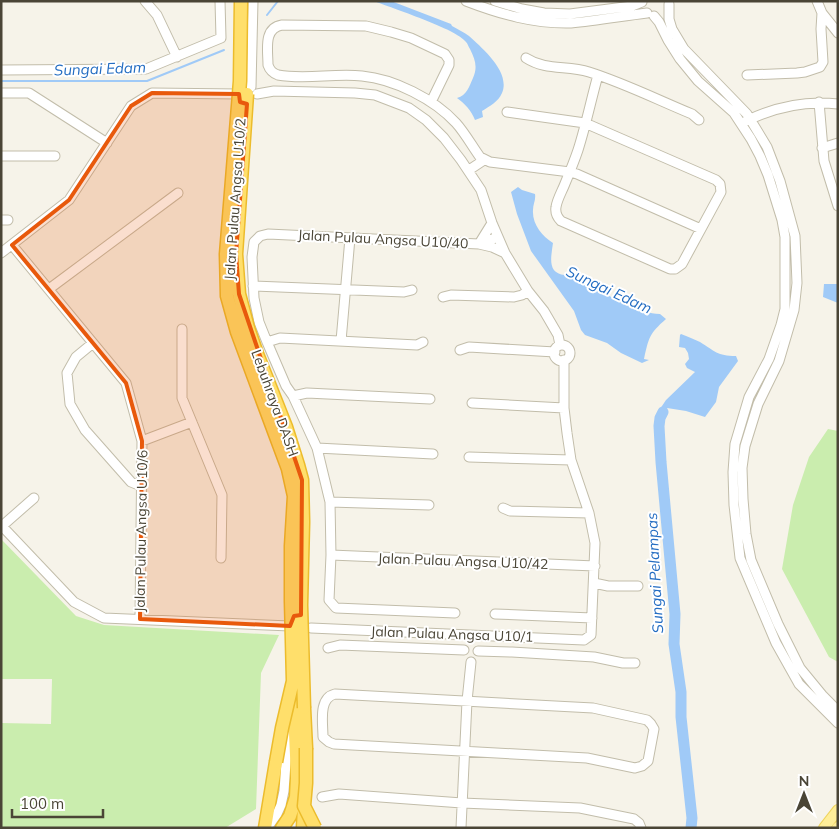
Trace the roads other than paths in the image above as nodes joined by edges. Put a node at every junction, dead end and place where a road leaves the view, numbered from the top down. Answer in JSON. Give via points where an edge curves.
{"nodes":[{"id":1,"x":145,"y":1,"type":"edge"},
{"id":2,"x":220,"y":1,"type":"edge"},
{"id":3,"x":241,"y":1,"type":"edge"},
{"id":4,"x":251,"y":1,"type":"edge"},
{"id":5,"x":466,"y":1,"type":"edge"},
{"id":6,"x":495,"y":1,"type":"edge"},
{"id":7,"x":817,"y":1,"type":"edge"},
{"id":8,"x":642,"y":2,"type":"edge"},
{"id":9,"x":668,"y":3,"type":"edge"},
{"id":10,"x":822,"y":14,"type":"junction"},
{"id":11,"x":650,"y":15,"type":"junction"},
{"id":12,"x":838,"y":33,"type":"edge"},
{"id":13,"x":177,"y":57,"type":"junction"},
{"id":14,"x":526,"y":58,"type":"dead end"},
{"id":15,"x":1,"y":70,"type":"edge"},
{"id":16,"x":598,"y":75,"type":"junction"},
{"id":17,"x":747,"y":75,"type":"dead end"},
{"id":18,"x":1,"y":93,"type":"edge"},
{"id":19,"x":247,"y":95,"type":"junction"},
{"id":20,"x":431,"y":102,"type":"junction"},
{"id":21,"x":818,"y":102,"type":"junction"},
{"id":22,"x":838,"y":104,"type":"edge"},
{"id":23,"x":507,"y":112,"type":"dead end"},
{"id":24,"x":750,"y":119,"type":"junction"},
{"id":25,"x":699,"y":120,"type":"dead end"},
{"id":26,"x":585,"y":123,"type":"junction"},
{"id":27,"x":741,"y":124,"type":"junction"},
{"id":28,"x":107,"y":143,"type":"junction"},
{"id":29,"x":838,"y":143,"type":"edge"},
{"id":30,"x":822,"y":148,"type":"junction"},
{"id":31,"x":475,"y":150,"type":"junction"},
{"id":32,"x":1,"y":156,"type":"edge"},
{"id":33,"x":55,"y":156,"type":"dead end"},
{"id":34,"x":461,"y":160,"type":"junction"},
{"id":35,"x":487,"y":161,"type":"junction"},
{"id":36,"x":469,"y":170,"type":"junction"},
{"id":37,"x":558,"y":170,"type":"junction"},
{"id":38,"x":570,"y":172,"type":"junction"},
{"id":39,"x":565,"y":183,"type":"junction"},
{"id":40,"x":178,"y":192,"type":"dead end"},
{"id":41,"x":838,"y":206,"type":"edge"},
{"id":42,"x":492,"y":223,"type":"junction"},
{"id":43,"x":701,"y":228,"type":"junction"},
{"id":44,"x":498,"y":237,"type":"junction"},
{"id":45,"x":350,"y":238,"type":"junction"},
{"id":46,"x":479,"y":244,"type":"junction"},
{"id":47,"x":12,"y":245,"type":"junction"},
{"id":48,"x":1,"y":253,"type":"edge"},
{"id":49,"x":505,"y":253,"type":"junction"},
{"id":50,"x":520,"y":279,"type":"junction"},
{"id":51,"x":253,"y":286,"type":"junction"},
{"id":52,"x":49,"y":289,"type":"junction"},
{"id":53,"x":346,"y":289,"type":"junction"},
{"id":54,"x":412,"y":290,"type":"dead end"},
{"id":55,"x":528,"y":291,"type":"junction"},
{"id":56,"x":443,"y":297,"type":"dead end"},
{"id":57,"x":514,"y":298,"type":"junction"},
{"id":58,"x":538,"y":303,"type":"junction"},
{"id":59,"x":182,"y":329,"type":"dead end"},
{"id":60,"x":341,"y":341,"type":"junction"},
{"id":61,"x":267,"y":342,"type":"junction"},
{"id":62,"x":423,"y":342,"type":"dead end"},
{"id":63,"x":93,"y":343,"type":"junction"},
{"id":64,"x":558,"y":349,"type":"junction"},
{"id":65,"x":460,"y":350,"type":"dead end"},
{"id":66,"x":564,"y":360,"type":"junction"},
{"id":67,"x":293,"y":396,"type":"junction"},
{"id":68,"x":430,"y":399,"type":"dead end"},
{"id":69,"x":472,"y":403,"type":"dead end"},
{"id":70,"x":564,"y":408,"type":"junction"},
{"id":71,"x":192,"y":422,"type":"junction"},
{"id":72,"x":142,"y":441,"type":"junction"},
{"id":73,"x":317,"y":448,"type":"junction"},
{"id":74,"x":433,"y":454,"type":"dead end"},
{"id":75,"x":469,"y":457,"type":"dead end"},
{"id":76,"x":571,"y":460,"type":"junction"},
{"id":77,"x":141,"y":486,"type":"junction"},
{"id":78,"x":34,"y":498,"type":"dead end"},
{"id":79,"x":330,"y":502,"type":"junction"},
{"id":80,"x":429,"y":505,"type":"dead end"},
{"id":81,"x":503,"y":508,"type":"dead end"},
{"id":82,"x":589,"y":513,"type":"junction"},
{"id":83,"x":2,"y":525,"type":"edge"},
{"id":84,"x":331,"y":555,"type":"junction"},
{"id":85,"x":222,"y":558,"type":"dead end"},
{"id":86,"x":594,"y":566,"type":"junction"},
{"id":87,"x":594,"y":583,"type":"junction"},
{"id":88,"x":638,"y":586,"type":"dead end"},
{"id":89,"x":454,"y":612,"type":"dead end"},
{"id":90,"x":495,"y":614,"type":"dead end"},
{"id":91,"x":295,"y":616,"type":"junction"},
{"id":92,"x":306,"y":616,"type":"junction"},
{"id":93,"x":592,"y":618,"type":"junction"},
{"id":94,"x":140,"y":619,"type":"junction"},
{"id":95,"x":311,"y":628,"type":"junction"},
{"id":96,"x":292,"y":630,"type":"junction"},
{"id":97,"x":304,"y":635,"type":"junction"},
{"id":98,"x":464,"y":635,"type":"junction"},
{"id":99,"x":478,"y":635,"type":"junction"},
{"id":100,"x":328,"y":648,"type":"dead end"},
{"id":101,"x":464,"y":648,"type":"junction"},
{"id":102,"x":478,"y":649,"type":"junction"},
{"id":103,"x":471,"y":662,"type":"junction"},
{"id":104,"x":635,"y":663,"type":"dead end"},
{"id":105,"x":293,"y":681,"type":"junction"},
{"id":106,"x":467,"y":701,"type":"junction"},
{"id":107,"x":838,"y":711,"type":"edge"},
{"id":108,"x":838,"y":723,"type":"edge"},
{"id":109,"x":464,"y":752,"type":"junction"},
{"id":110,"x":322,"y":797,"type":"dead end"},
{"id":111,"x":462,"y":804,"type":"junction"},
{"id":112,"x":304,"y":806,"type":"junction"},
{"id":113,"x":836,"y":813,"type":"edge"},
{"id":114,"x":266,"y":828,"type":"edge"},
{"id":115,"x":282,"y":828,"type":"edge"},
{"id":116,"x":304,"y":828,"type":"edge"},
{"id":117,"x":314,"y":828,"type":"edge"},
{"id":118,"x":461,"y":828,"type":"edge"},
{"id":119,"x":641,"y":828,"type":"edge"},
{"id":120,"x":824,"y":828,"type":"edge"},
{"id":121,"x":828,"y":828,"type":"edge"}],
"edges":[{"from":1,"to":13,"type":"street","via":[[158,15]]},
{"from":2,"to":13,"type":"street","via":[[221,38]]},
{"from":3,"to":19,"type":"street","name":"Jalan Pulau Angsa U10/2"},
{"from":3,"to":105,"type":"highway","name":"Lebuhraya DASH","bridge":true,"via":[[240,81],[226,254],[227,296],[237,332],[288,469],[294,496],[291,546]]},
{"from":4,"to":19,"type":"street","name":"Jalan Pulau Angsa U10/2"},
{"from":4,"to":112,"type":"highway","name":"Lebuhraya DASH","bridge":true,"via":[[236,254],[239,294],[248,328],[302,480]]},
{"from":5,"to":11,"type":"street","via":[[493,12],[536,21],[569,23]]},
{"from":6,"to":8,"type":"street","via":[[544,13],[570,14]]},
{"from":7,"to":10,"type":"street"},
{"from":8,"to":11,"type":"street"},
{"from":9,"to":11,"type":"street","via":[[662,15]]},
{"from":9,"to":24,"type":"street","via":[[672,29],[684,49]]},
{"from":10,"to":12,"type":"street"},
{"from":10,"to":17,"type":"street","via":[[823,62],[820,67],[797,73]]},
{"from":11,"to":27,"type":"street","via":[[659,22],[698,81],[734,113]]},
{"from":13,"to":15,"type":"street","via":[[146,70]]},
{"from":14,"to":16,"type":"street","via":[[543,66]]},
{"from":16,"to":25,"type":"street","via":[[692,114]]},
{"from":16,"to":26,"type":"street"},
{"from":18,"to":28,"type":"street","via":[[29,93]]},
{"from":19,"to":28,"type":"street","via":[[152,93],[130,106]]},
{"from":19,"to":34,"type":"street","via":[[274,91],[375,95],[409,108],[426,120]]},
{"from":19,"to":91,"type":"street","name":"Jalan Pulau Angsa U10/2","via":[[232,210],[228,270],[230,296],[241,336],[290,468],[296,494],[299,519]]},
{"from":19,"to":92,"type":"street","name":"Jalan Pulau Angsa U10/2","via":[[249,149],[240,243],[241,279],[252,329],[302,463],[309,525]]},
{"from":20,"to":20,"type":"street","via":[[448,69],[449,60],[445,54],[411,38],[366,26],[282,25],[272,28],[269,33],[268,65],[278,75],[362,76],[398,86]]},
{"from":20,"to":31,"type":"street","via":[[455,123]]},
{"from":21,"to":22,"type":"street"},
{"from":21,"to":24,"type":"street","via":[[795,104]]},
{"from":21,"to":30,"type":"street"},
{"from":23,"to":26,"type":"street"},
{"from":24,"to":27,"type":"street"},
{"from":24,"to":107,"type":"street","via":[[767,147],[780,181],[795,236],[797,284],[794,310],[779,361],[758,404],[746,446],[742,468],[746,534],[751,560],[800,668]]},
{"from":26,"to":38,"type":"street"},
{"from":26,"to":43,"type":"street","via":[[716,180],[721,192]]},
{"from":27,"to":108,"type":"street","via":[[760,156],[782,220],[786,309],[769,359],[750,397],[735,444],[734,505],[740,558],[776,643],[799,684]]},
{"from":28,"to":47,"type":"street","via":[[69,200]]},
{"from":29,"to":30,"type":"street"},
{"from":30,"to":41,"type":"street"},
{"from":31,"to":34,"type":"street"},
{"from":31,"to":35,"type":"street"},
{"from":32,"to":33,"type":"street"},
{"from":34,"to":36,"type":"street"},
{"from":35,"to":36,"type":"street"},
{"from":35,"to":37,"type":"street"},
{"from":36,"to":42,"type":"street","via":[[482,190]]},
{"from":37,"to":38,"type":"street"},
{"from":37,"to":39,"type":"street"},
{"from":38,"to":39,"type":"street"},
{"from":38,"to":43,"type":"street"},
{"from":39,"to":43,"type":"street","via":[[556,205],[557,217],[561,221],[670,269],[682,264]]},
{"from":40,"to":52,"type":"street"},
{"from":42,"to":44,"type":"street"},
{"from":42,"to":46,"type":"street"},
{"from":44,"to":46,"type":"street","name":"Jalan Pulau Angsa U10/40"},
{"from":44,"to":49,"type":"street"},
{"from":45,"to":46,"type":"street","name":"Jalan Pulau Angsa U10/40"},
{"from":45,"to":51,"type":"street","name":"Jalan Pulau Angsa U10/40","via":[[260,236],[254,242]]},
{"from":45,"to":53,"type":"street"},
{"from":46,"to":49,"type":"street"},
{"from":47,"to":48,"type":"street"},
{"from":47,"to":52,"type":"street","name":"Jalan Pulau Angsa U10/6"},
{"from":49,"to":50,"type":"street"},
{"from":50,"to":55,"type":"street"},
{"from":50,"to":57,"type":"street"},
{"from":51,"to":53,"type":"street"},
{"from":51,"to":61,"type":"street","via":[[257,314]]},
{"from":52,"to":63,"type":"street","name":"Jalan Pulau Angsa U10/6"},
{"from":53,"to":54,"type":"street"},
{"from":53,"to":60,"type":"street"},
{"from":55,"to":57,"type":"street"},
{"from":55,"to":58,"type":"street"},
{"from":56,"to":57,"type":"street"},
{"from":57,"to":58,"type":"street"},
{"from":58,"to":64,"type":"street","via":[[558,335]]},
{"from":59,"to":71,"type":"street","via":[[182,398]]},
{"from":60,"to":61,"type":"street","via":[[280,338]]},
{"from":60,"to":62,"type":"street","via":[[417,345]]},
{"from":61,"to":67,"type":"street"},
{"from":63,"to":72,"type":"street","name":"Jalan Pulau Angsa U10/6","via":[[126,383]]},
{"from":63,"to":77,"type":"street","via":[[76,357],[68,373],[70,404],[84,430],[131,482]]},
{"from":64,"to":65,"type":"street","via":[[468,347]]},
{"from":64,"to":66,"type":"street","via":[[558,359]]},
{"from":64,"to":66,"type":"street","via":[[567,347],[569,350]]},
{"from":66,"to":70,"type":"street"},
{"from":67,"to":68,"type":"street","via":[[307,393]]},
{"from":67,"to":73,"type":"street"},
{"from":69,"to":70,"type":"street"},
{"from":70,"to":76,"type":"street"},
{"from":71,"to":72,"type":"street"},
{"from":71,"to":85,"type":"street","via":[[222,495]]},
{"from":72,"to":77,"type":"street","name":"Jalan Pulau Angsa U10/6"},
{"from":73,"to":74,"type":"street"},
{"from":73,"to":79,"type":"street"},
{"from":75,"to":76,"type":"street"},
{"from":76,"to":82,"type":"street"},
{"from":77,"to":94,"type":"street","name":"Jalan Pulau Angsa U10/6"},
{"from":78,"to":83,"type":"street"},
{"from":79,"to":80,"type":"street"},
{"from":79,"to":84,"type":"street"},
{"from":81,"to":82,"type":"street","via":[[510,511]]},
{"from":82,"to":86,"type":"street","via":[[595,543]]},
{"from":83,"to":94,"type":"street","via":[[74,602],[104,618]]},
{"from":84,"to":86,"type":"street","name":"Jalan Pulau Angsa U10/42"},
{"from":84,"to":89,"type":"street","via":[[329,600],[336,608]]},
{"from":86,"to":87,"type":"street"},
{"from":87,"to":88,"type":"street"},
{"from":87,"to":93,"type":"street"},
{"from":90,"to":93,"type":"street"},
{"from":91,"to":92,"type":"street"},
{"from":91,"to":96,"type":"street","via":[[291,620]]},
{"from":92,"to":95,"type":"street"},
{"from":93,"to":99,"type":"street","name":"Jalan Pulau Angsa U10/1","via":[[591,635],[584,640]]},
{"from":94,"to":96,"type":"street"},
{"from":95,"to":97,"type":"street"},
{"from":95,"to":98,"type":"street","name":"Jalan Pulau Angsa U10/1"},
{"from":96,"to":97,"type":"street","via":[[297,636]]},
{"from":96,"to":114,"type":"street","via":[[284,791],[277,814]]},
{"from":97,"to":117,"type":"street","via":[[301,776]]},
{"from":98,"to":99,"type":"street","name":"Jalan Pulau Angsa U10/1"},
{"from":98,"to":101,"type":"street"},
{"from":99,"to":102,"type":"street"},
{"from":100,"to":101,"type":"street","via":[[340,645]]},
{"from":101,"to":103,"type":"street"},
{"from":102,"to":103,"type":"street"},
{"from":102,"to":104,"type":"street","via":[[594,656]]},
{"from":103,"to":106,"type":"street"},
{"from":105,"to":114,"type":"highway","bridge":true},
{"from":105,"to":115,"type":"highway","bridge":true,"via":[[296,797]]},
{"from":106,"to":109,"type":"street"},
{"from":106,"to":109,"type":"street","via":[[335,694],[325,700],[323,720],[323,736],[334,744]]},
{"from":106,"to":109,"type":"street","via":[[593,708],[647,720],[654,729],[648,762],[635,768],[588,758]]},
{"from":109,"to":111,"type":"street"},
{"from":110,"to":111,"type":"street","via":[[339,794]]},
{"from":111,"to":118,"type":"street"},
{"from":111,"to":119,"type":"street","via":[[580,808],[634,819]]},
{"from":112,"to":116,"type":"highway","name":"Lebuhraya DASH"},
{"from":112,"to":117,"type":"highway","bridge":true},
{"from":113,"to":120,"type":"main road"},
{"from":113,"to":121,"type":"main road"}]}
